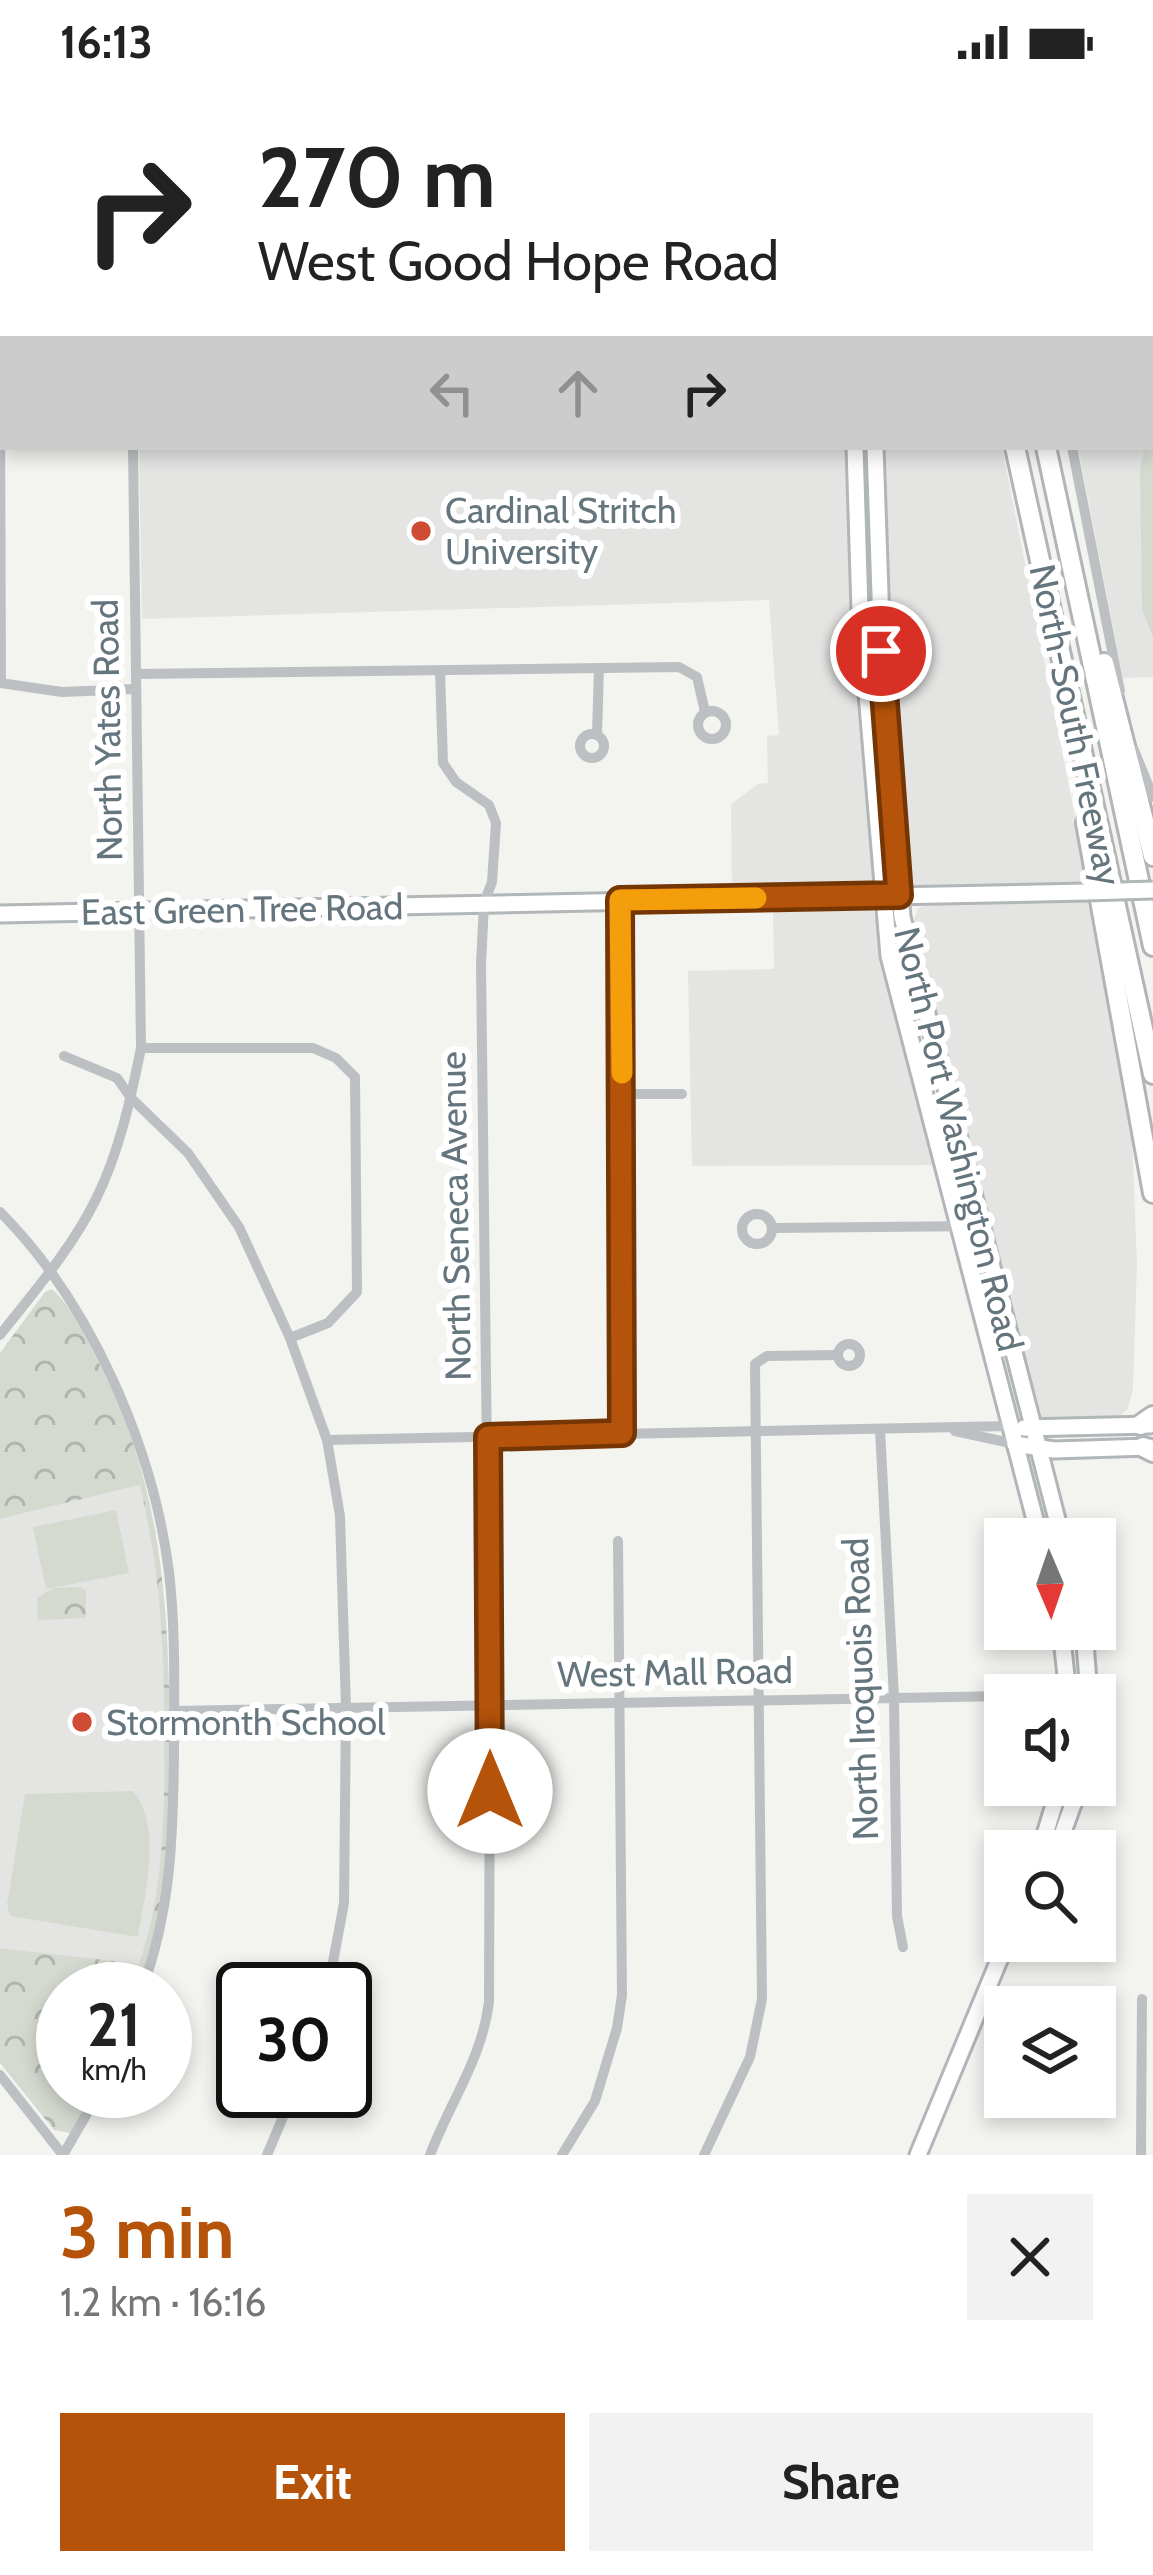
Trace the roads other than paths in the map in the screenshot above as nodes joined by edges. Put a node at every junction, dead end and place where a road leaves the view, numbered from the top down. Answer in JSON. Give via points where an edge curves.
{"nodes":[{"id":1,"x":0,"y":450,"type":"edge"},
{"id":2,"x":133,"y":450,"type":"edge"},
{"id":3,"x":855,"y":450,"type":"edge"},
{"id":4,"x":875,"y":450,"type":"edge"},
{"id":5,"x":1016,"y":450,"type":"edge"},
{"id":6,"x":1047,"y":450,"type":"edge"},
{"id":7,"x":1073,"y":450,"type":"edge"},
{"id":8,"x":1080,"y":604,"type":"junction"},
{"id":9,"x":1060,"y":652,"type":"junction"},
{"id":10,"x":599,"y":668,"type":"junction"},
{"id":11,"x":440,"y":671,"type":"junction"},
{"id":12,"x":136,"y":674,"type":"junction"},
{"id":13,"x":1,"y":683,"type":"edge"},
{"id":14,"x":136,"y":689,"type":"junction"},
{"id":15,"x":705,"y":712,"type":"dead end"},
{"id":16,"x":598,"y":735,"type":"dead end"},
{"id":17,"x":1153,"y":797,"type":"edge"},
{"id":18,"x":1153,"y":856,"type":"edge"},
{"id":19,"x":1153,"y":890,"type":"edge"},
{"id":20,"x":891,"y":895,"type":"junction"},
{"id":21,"x":620,"y":900,"type":"junction"},
{"id":22,"x":484,"y":903,"type":"junction"},
{"id":23,"x":139,"y":912,"type":"junction"},
{"id":24,"x":0,"y":914,"type":"edge"},
{"id":25,"x":1153,"y":946,"type":"edge"},
{"id":26,"x":908,"y":951,"type":"junction"},
{"id":27,"x":889,"y":956,"type":"junction"},
{"id":28,"x":140,"y":1048,"type":"junction"},
{"id":29,"x":64,"y":1056,"type":"dead end"},
{"id":30,"x":1153,"y":1074,"type":"edge"},
{"id":31,"x":622,"y":1094,"type":"junction"},
{"id":32,"x":682,"y":1094,"type":"dead end"},
{"id":33,"x":131,"y":1098,"type":"junction"},
{"id":34,"x":962,"y":1155,"type":"junction"},
{"id":35,"x":941,"y":1158,"type":"junction"},
{"id":36,"x":1153,"y":1193,"type":"edge"},
{"id":37,"x":0,"y":1212,"type":"edge"},
{"id":38,"x":958,"y":1226,"type":"junction"},
{"id":39,"x":980,"y":1226,"type":"junction"},
{"id":40,"x":773,"y":1228,"type":"dead end"},
{"id":41,"x":50,"y":1273,"type":"junction"},
{"id":42,"x":0,"y":1335,"type":"edge"},
{"id":43,"x":290,"y":1338,"type":"junction"},
{"id":44,"x":838,"y":1355,"type":"dead end"},
{"id":45,"x":1149,"y":1422,"type":"edge"},
{"id":46,"x":934,"y":1426,"type":"junction"},
{"id":47,"x":1010,"y":1426,"type":"junction"},
{"id":48,"x":880,"y":1429,"type":"junction"},
{"id":49,"x":1033,"y":1429,"type":"junction"},
{"id":50,"x":755,"y":1431,"type":"junction"},
{"id":51,"x":622,"y":1433,"type":"junction"},
{"id":52,"x":488,"y":1437,"type":"junction"},
{"id":53,"x":327,"y":1440,"type":"junction"},
{"id":54,"x":1015,"y":1444,"type":"junction"},
{"id":55,"x":1038,"y":1448,"type":"junction"},
{"id":56,"x":1150,"y":1448,"type":"edge"},
{"id":57,"x":1054,"y":1511,"type":"junction"},
{"id":58,"x":1034,"y":1516,"type":"joint"},
{"id":59,"x":1056,"y":1518,"type":"edge"},
{"id":60,"x":619,"y":1541,"type":"dead end"},
{"id":61,"x":984,"y":1696,"type":"edge"},
{"id":62,"x":894,"y":1698,"type":"junction"},
{"id":63,"x":759,"y":1701,"type":"junction"},
{"id":64,"x":620,"y":1703,"type":"junction"},
{"id":65,"x":490,"y":1706,"type":"junction"},
{"id":66,"x":346,"y":1708,"type":"junction"},
{"id":67,"x":174,"y":1711,"type":"junction"},
{"id":68,"x":903,"y":1948,"type":"dead end"},
{"id":69,"x":152,"y":1962,"type":"edge"},
{"id":70,"x":333,"y":1962,"type":"edge"},
{"id":71,"x":1000,"y":1962,"type":"edge"},
{"id":72,"x":1142,"y":1999,"type":"dead end"},
{"id":73,"x":0,"y":2075,"type":"edge"},
{"id":74,"x":84,"y":2118,"type":"edge"},
{"id":75,"x":283,"y":2118,"type":"edge"},
{"id":76,"x":63,"y":2155,"type":"edge"},
{"id":77,"x":267,"y":2155,"type":"edge"},
{"id":78,"x":430,"y":2155,"type":"edge"},
{"id":79,"x":562,"y":2155,"type":"edge"},
{"id":80,"x":704,"y":2155,"type":"edge"},
{"id":81,"x":918,"y":2155,"type":"edge"},
{"id":82,"x":1141,"y":2155,"type":"edge"}],
"edges":[{"from":1,"to":13,"type":"street"},
{"from":2,"to":12,"type":"street","name":"North Yates Road"},
{"from":3,"to":20,"type":"main road","name":"North Port Washington Road","via":[[857,569]]},
{"from":4,"to":20,"type":"main road","name":"North Port Washington Road"},
{"from":5,"to":9,"type":"highway","name":"North-South Freeway"},
{"from":6,"to":8,"type":"highway","name":"North-South Freeway"},
{"from":7,"to":17,"type":"street","via":[[1124,712]]},
{"from":8,"to":18,"type":"highway","via":[[1097,634]]},
{"from":8,"to":25,"type":"highway","name":"North-South Freeway"},
{"from":9,"to":30,"type":"highway","name":"North-South Freeway"},
{"from":9,"to":36,"type":"highway"},
{"from":10,"to":11,"type":"street"},
{"from":10,"to":15,"type":"street","via":[[689,669]]},
{"from":10,"to":16,"type":"street"},
{"from":11,"to":12,"type":"street"},
{"from":11,"to":22,"type":"street","name":"North Seneca Avenue","via":[[443,763],[495,818]]},
{"from":12,"to":14,"type":"street","name":"North Yates Road"},
{"from":13,"to":14,"type":"street","via":[[62,692]]},
{"from":14,"to":23,"type":"street","name":"North Yates Road"},
{"from":19,"to":20,"type":"main road","name":"East Green Tree Road","bridge":true},
{"from":20,"to":21,"type":"main road","name":"East Green Tree Road"},
{"from":20,"to":26,"type":"main road","name":"North Port Washington Road"},
{"from":20,"to":27,"type":"main road","name":"North Port Washington Road"},
{"from":21,"to":22,"type":"main road","name":"East Green Tree Road"},
{"from":21,"to":31,"type":"street"},
{"from":22,"to":23,"type":"main road","name":"East Green Tree Road"},
{"from":22,"to":52,"type":"street","name":"North Seneca Avenue"},
{"from":23,"to":24,"type":"main road","name":"East Green Tree Road"},
{"from":23,"to":28,"type":"street","name":"North Yates Road"},
{"from":26,"to":27,"type":"main road"},
{"from":26,"to":34,"type":"main road","name":"North Port Washington Road"},
{"from":27,"to":35,"type":"main road","name":"North Port Washington Road"},
{"from":28,"to":33,"type":"street","name":"North Yates Road"},
{"from":28,"to":43,"type":"street","via":[[313,1048],[355,1077],[357,1292],[328,1323]]},
{"from":29,"to":33,"type":"street","via":[[117,1078]]},
{"from":31,"to":32,"type":"street"},
{"from":31,"to":51,"type":"street"},
{"from":33,"to":41,"type":"street","name":"North Yates Road","via":[[97,1198]]},
{"from":33,"to":43,"type":"street","via":[[188,1153],[239,1227]]},
{"from":34,"to":35,"type":"main road"},
{"from":34,"to":39,"type":"main road","name":"North Port Washington Road"},
{"from":35,"to":38,"type":"main road","name":"North Port Washington Road"},
{"from":37,"to":41,"type":"street"},
{"from":38,"to":39,"type":"street"},
{"from":38,"to":40,"type":"street"},
{"from":38,"to":47,"type":"main road","name":"North Port Washington Road"},
{"from":39,"to":49,"type":"main road","name":"North Port Washington Road"},
{"from":41,"to":42,"type":"street","name":"North Yates Road"},
{"from":41,"to":67,"type":"street","via":[[101,1355],[151,1482],[169,1570]]},
{"from":43,"to":53,"type":"street"},
{"from":44,"to":50,"type":"street","via":[[757,1360]]},
{"from":45,"to":49,"type":"main road"},
{"from":46,"to":47,"type":"street"},
{"from":46,"to":48,"type":"street"},
{"from":46,"to":54,"type":"street"},
{"from":47,"to":49,"type":"main road"},
{"from":47,"to":54,"type":"main road","name":"North Port Washington Road"},
{"from":48,"to":50,"type":"street"},
{"from":48,"to":62,"type":"street","name":"North Iroquois Road"},
{"from":49,"to":55,"type":"main road","name":"North Port Washington Road"},
{"from":50,"to":51,"type":"street"},
{"from":50,"to":63,"type":"street"},
{"from":51,"to":52,"type":"street"},
{"from":52,"to":53,"type":"street"},
{"from":52,"to":65,"type":"street","name":"North Seneca Avenue"},
{"from":53,"to":66,"type":"street","via":[[340,1516]]},
{"from":54,"to":55,"type":"main road"},
{"from":54,"to":58,"type":"main road","name":"North Port Washington Road"},
{"from":55,"to":56,"type":"main road"},
{"from":55,"to":57,"type":"main road","name":"North Port Washington Road"},
{"from":57,"to":58,"type":"main road"},
{"from":57,"to":59,"type":"main road","name":"North Port Washington Road"},
{"from":60,"to":64,"type":"street"},
{"from":61,"to":62,"type":"street","name":"West Mall Road"},
{"from":62,"to":63,"type":"street","name":"West Mall Road"},
{"from":62,"to":68,"type":"street","name":"North Iroquois Road"},
{"from":63,"to":64,"type":"street","name":"West Mall Road"},
{"from":63,"to":80,"type":"street","via":[[762,1999],[750,2057]]},
{"from":64,"to":65,"type":"street","name":"West Mall Road"},
{"from":64,"to":79,"type":"street","via":[[622,1995],[595,2101]]},
{"from":65,"to":66,"type":"street","name":"West Mall Road"},
{"from":65,"to":78,"type":"street","name":"North Seneca Avenue","via":[[486,2032]]},
{"from":66,"to":67,"type":"street","name":"West Mall Road"},
{"from":66,"to":70,"type":"street","via":[[344,1903]]},
{"from":67,"to":69,"type":"street","via":[[173,1858]]},
{"from":71,"to":81,"type":"main road"},
{"from":72,"to":82,"type":"street"},
{"from":73,"to":76,"type":"street"},
{"from":74,"to":76,"type":"street"},
{"from":75,"to":77,"type":"street"}]}
